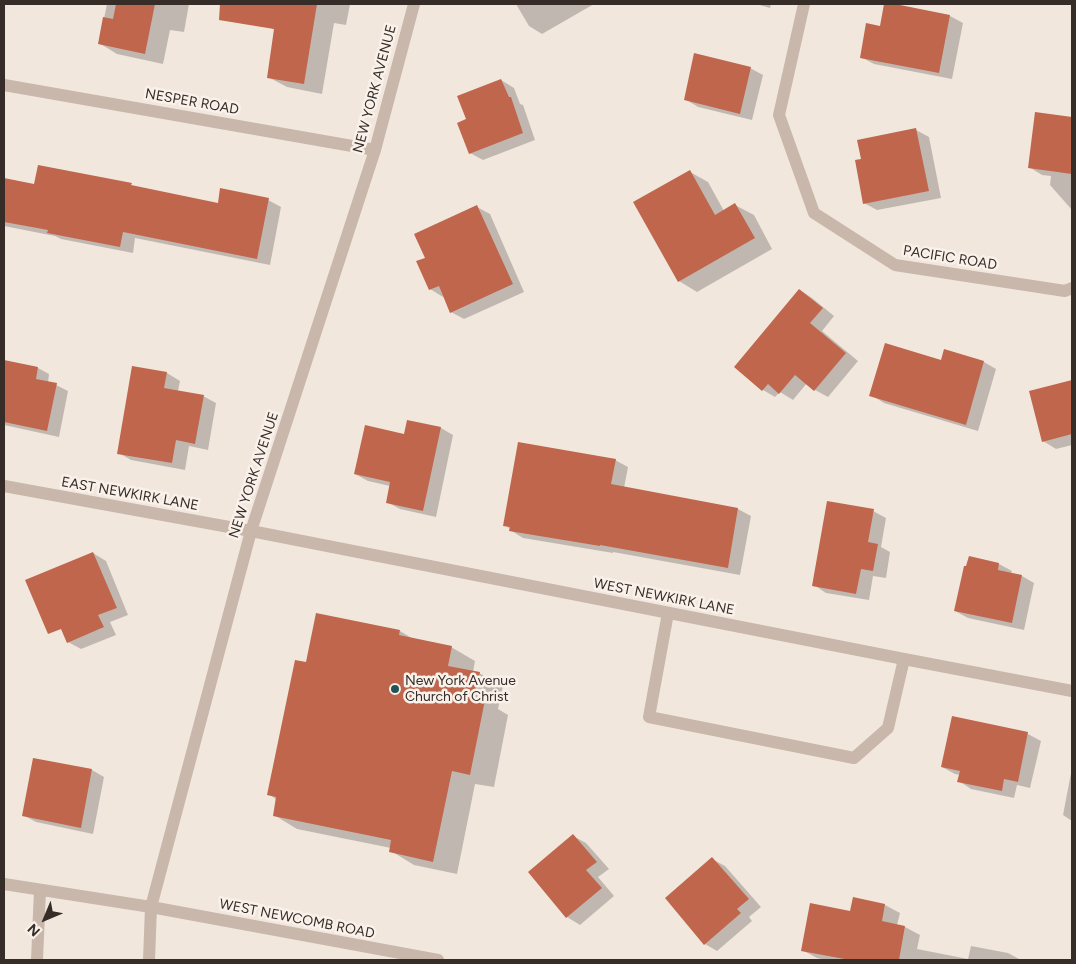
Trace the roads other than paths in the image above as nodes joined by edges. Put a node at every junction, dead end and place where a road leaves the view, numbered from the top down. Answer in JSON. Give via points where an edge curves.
{"nodes":[{"id":1,"x":414,"y":4,"type":"edge"},
{"id":2,"x":804,"y":4,"type":"edge"},
{"id":3,"x":4,"y":85,"type":"edge"},
{"id":4,"x":375,"y":150,"type":"junction"},
{"id":5,"x":1072,"y":288,"type":"edge"},
{"id":6,"x":4,"y":486,"type":"edge"},
{"id":7,"x":251,"y":531,"type":"junction"},
{"id":8,"x":668,"y":613,"type":"junction"},
{"id":9,"x":904,"y":659,"type":"junction"},
{"id":10,"x":1072,"y":691,"type":"edge"},
{"id":11,"x":4,"y":884,"type":"edge"},
{"id":12,"x":40,"y":890,"type":"junction"},
{"id":13,"x":151,"y":907,"type":"junction"},
{"id":14,"x":37,"y":960,"type":"edge"},
{"id":15,"x":149,"y":960,"type":"edge"},
{"id":16,"x":438,"y":960,"type":"edge"}],
"edges":[{"from":1,"to":4,"type":"street","name":"NEW YORK AVENUE"},
{"from":2,"to":5,"type":"street","name":"PACIFIC ROAD","via":[[780,115],[814,213],[895,265],[1065,291]]},
{"from":3,"to":4,"type":"street","name":"NESPER ROAD"},
{"from":4,"to":7,"type":"street","name":"NEW YORK AVENUE"},
{"from":6,"to":7,"type":"street","name":"EAST NEWKIRK LANE"},
{"from":7,"to":8,"type":"street","name":"WEST NEWKIRK LANE"},
{"from":7,"to":13,"type":"street","name":"NEW YORK AVENUE"},
{"from":8,"to":9,"type":"street","name":"WEST NEWKIRK LANE"},
{"from":8,"to":9,"type":"street","via":[[649,716],[854,758],[888,728]]},
{"from":9,"to":10,"type":"street","name":"WEST NEWKIRK LANE"},
{"from":11,"to":12,"type":"street","name":"WEST NEWCOMB ROAD"},
{"from":12,"to":13,"type":"street","name":"WEST NEWCOMB ROAD"},
{"from":12,"to":14,"type":"street"},
{"from":13,"to":15,"type":"street","name":"NEW YORK AVENUE"},
{"from":13,"to":16,"type":"street","name":"WEST NEWCOMB ROAD"}]}
